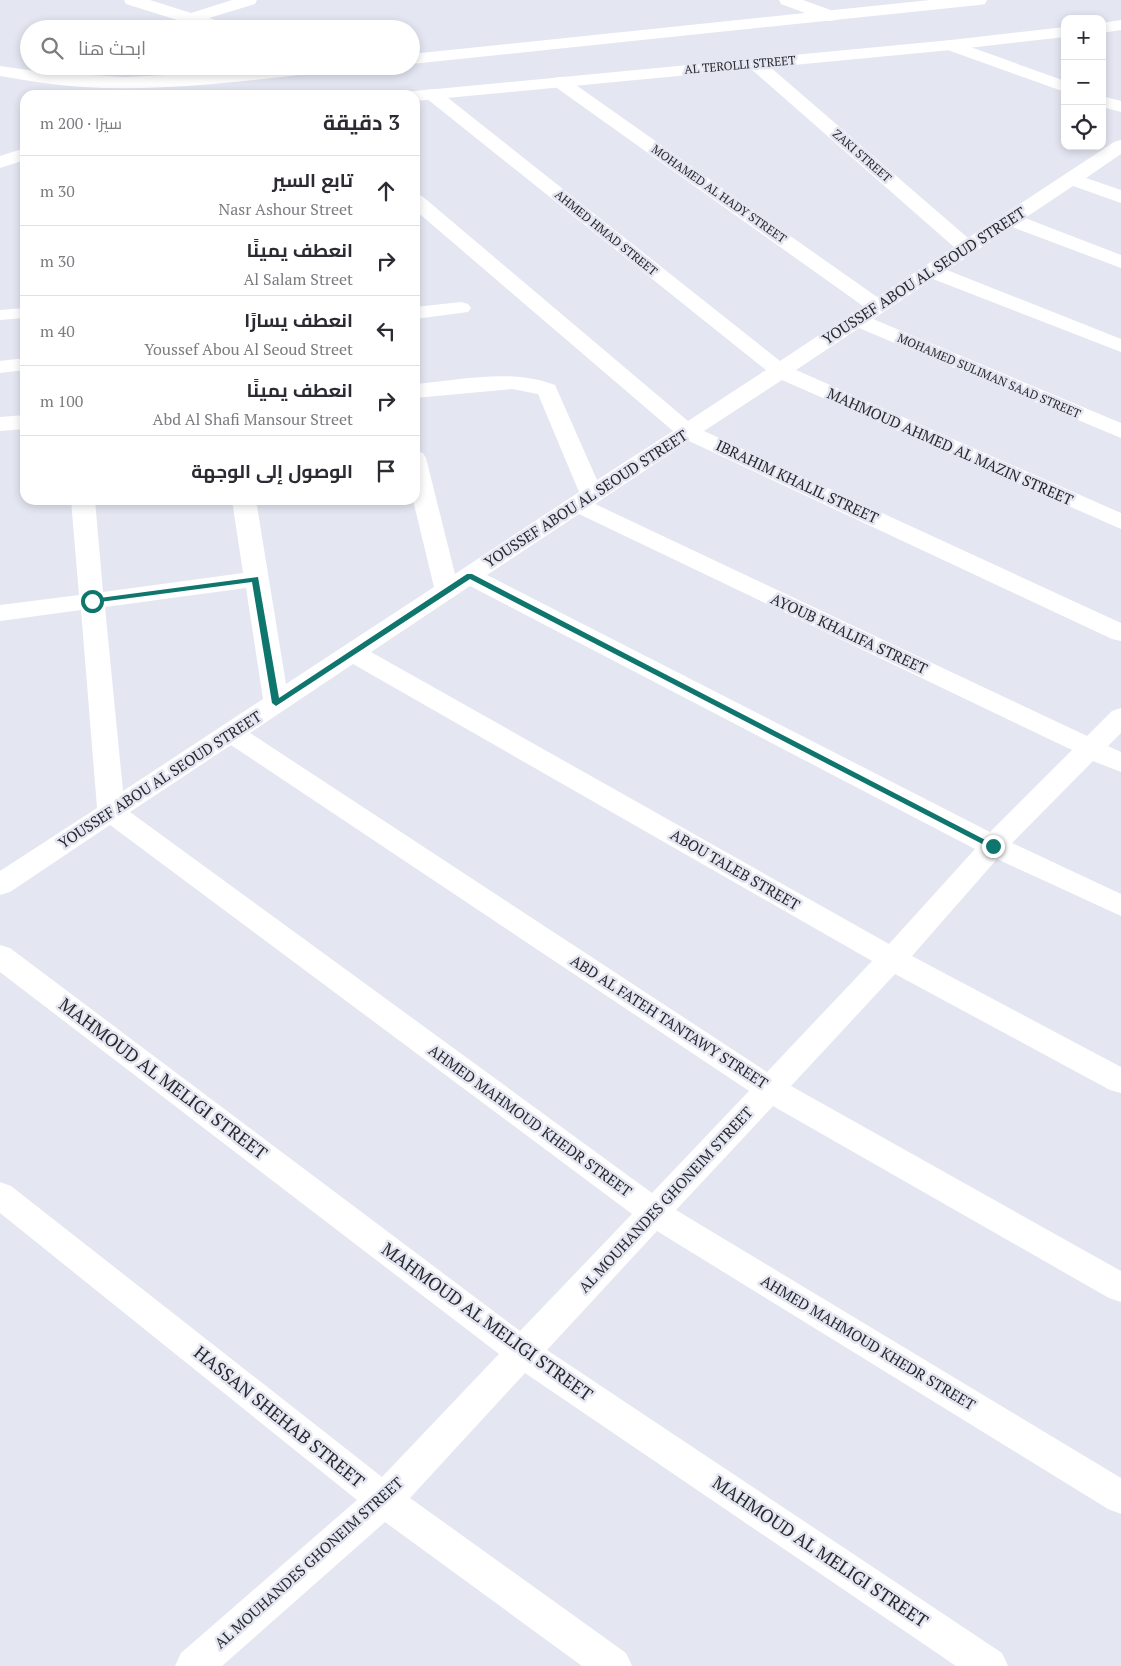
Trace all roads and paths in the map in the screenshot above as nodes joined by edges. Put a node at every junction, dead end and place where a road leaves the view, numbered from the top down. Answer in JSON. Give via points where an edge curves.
{"nodes":[{"id":1,"x":132,"y":0,"type":"edge"},
{"id":2,"x":249,"y":0,"type":"edge"},
{"id":3,"x":787,"y":0,"type":"edge"},
{"id":4,"x":970,"y":0,"type":"edge"},
{"id":5,"x":830,"y":16,"type":"junction"},
{"id":6,"x":190,"y":19,"type":"junction"},
{"id":7,"x":194,"y":20,"type":"edge"},
{"id":8,"x":1121,"y":26,"type":"edge"},
{"id":9,"x":1106,"y":28,"type":"edge"},
{"id":10,"x":1061,"y":32,"type":"edge"},
{"id":11,"x":950,"y":45,"type":"junction"},
{"id":12,"x":420,"y":58,"type":"edge"},
{"id":13,"x":756,"y":64,"type":"junction"},
{"id":14,"x":0,"y":71,"type":"edge"},
{"id":15,"x":20,"y":74,"type":"edge"},
{"id":16,"x":28,"y":75,"type":"edge"},
{"id":17,"x":232,"y":75,"type":"edge"},
{"id":18,"x":560,"y":82,"type":"junction"},
{"id":19,"x":1061,"y":86,"type":"edge"},
{"id":20,"x":423,"y":95,"type":"edge"},
{"id":21,"x":1106,"y":102,"type":"edge"},
{"id":22,"x":1121,"y":108,"type":"edge"},
{"id":23,"x":0,"y":143,"type":"edge"},
{"id":24,"x":1121,"y":146,"type":"edge"},
{"id":25,"x":20,"y":149,"type":"edge"},
{"id":26,"x":20,"y":156,"type":"edge"},
{"id":27,"x":0,"y":162,"type":"edge"},
{"id":28,"x":1071,"y":179,"type":"junction"},
{"id":29,"x":1121,"y":197,"type":"edge"},
{"id":30,"x":420,"y":204,"type":"edge"},
{"id":31,"x":1010,"y":219,"type":"junction"},
{"id":32,"x":967,"y":248,"type":"junction"},
{"id":33,"x":1121,"y":262,"type":"edge"},
{"id":34,"x":932,"y":271,"type":"junction"},
{"id":35,"x":878,"y":307,"type":"junction"},
{"id":36,"x":461,"y":308,"type":"dead end"},
{"id":37,"x":420,"y":312,"type":"edge"},
{"id":38,"x":20,"y":313,"type":"edge"},
{"id":39,"x":0,"y":315,"type":"edge"},
{"id":40,"x":857,"y":320,"type":"junction"},
{"id":41,"x":1121,"y":346,"type":"edge"},
{"id":42,"x":20,"y":365,"type":"edge"},
{"id":43,"x":0,"y":367,"type":"edge"},
{"id":44,"x":780,"y":371,"type":"junction"},
{"id":45,"x":420,"y":391,"type":"edge"},
{"id":46,"x":20,"y":422,"type":"edge"},
{"id":47,"x":0,"y":424,"type":"edge"},
{"id":48,"x":1121,"y":431,"type":"edge"},
{"id":49,"x":688,"y":432,"type":"junction"},
{"id":50,"x":420,"y":479,"type":"edge"},
{"id":51,"x":585,"y":500,"type":"junction"},
{"id":52,"x":83,"y":505,"type":"edge"},
{"id":53,"x":245,"y":505,"type":"edge"},
{"id":54,"x":1121,"y":522,"type":"edge"},
{"id":55,"x":469,"y":576,"type":"junction"},
{"id":56,"x":256,"y":579,"type":"junction"},
{"id":57,"x":447,"y":591,"type":"junction"},
{"id":58,"x":92,"y":601,"type":"junction"},
{"id":59,"x":0,"y":613,"type":"edge"},
{"id":60,"x":1121,"y":633,"type":"edge"},
{"id":61,"x":353,"y":653,"type":"junction"},
{"id":62,"x":276,"y":703,"type":"junction"},
{"id":63,"x":1121,"y":717,"type":"edge"},
{"id":64,"x":231,"y":733,"type":"junction"},
{"id":65,"x":1090,"y":749,"type":"junction"},
{"id":66,"x":1121,"y":763,"type":"edge"},
{"id":67,"x":111,"y":812,"type":"junction"},
{"id":68,"x":993,"y":846,"type":"junction"},
{"id":69,"x":0,"y":885,"type":"edge"},
{"id":70,"x":1121,"y":906,"type":"edge"},
{"id":71,"x":0,"y":956,"type":"edge"},
{"id":72,"x":892,"y":959,"type":"junction"},
{"id":73,"x":1121,"y":1080,"type":"edge"},
{"id":74,"x":770,"y":1089,"type":"junction"},
{"id":75,"x":0,"y":1194,"type":"edge"},
{"id":76,"x":654,"y":1213,"type":"junction"},
{"id":77,"x":1121,"y":1288,"type":"edge"},
{"id":78,"x":523,"y":1353,"type":"junction"},
{"id":79,"x":1121,"y":1497,"type":"edge"},
{"id":80,"x":384,"y":1500,"type":"junction"},
{"id":81,"x":194,"y":1666,"type":"edge"},
{"id":82,"x":613,"y":1666,"type":"edge"},
{"id":83,"x":989,"y":1666,"type":"edge"}],
"edges":[{"from":1,"to":6,"type":"street"},
{"from":2,"to":6,"type":"street"},
{"from":3,"to":5,"type":"street"},
{"from":4,"to":5,"type":"street"},
{"from":5,"to":12,"type":"street"},
{"from":6,"to":7,"type":"street"},
{"from":8,"to":9,"type":"street"},
{"from":10,"to":11,"type":"street","name":"AL TEROLLI STREET"},
{"from":11,"to":13,"type":"street","name":"AL TEROLLI STREET"},
{"from":11,"to":19,"type":"street"},
{"from":13,"to":18,"type":"street","name":"AL TEROLLI STREET"},
{"from":13,"to":32,"type":"street","name":"ZAKI STREET"},
{"from":14,"to":15,"type":"street"},
{"from":16,"to":17,"type":"street","via":[[62,80],[140,83]]},
{"from":18,"to":20,"type":"street","name":"AL TEROLLI STREET"},
{"from":18,"to":35,"type":"street","name":"MOHAMED AL HADY STREET"},
{"from":20,"to":44,"type":"street","name":"AHMED HMAD STREET"},
{"from":21,"to":22,"type":"street"},
{"from":23,"to":25,"type":"street"},
{"from":24,"to":28,"type":"street","name":"YOUSSEF ABOU AL SEOUD STREET"},
{"from":26,"to":27,"type":"street"},
{"from":28,"to":29,"type":"street"},
{"from":28,"to":31,"type":"street","name":"YOUSSEF ABOU AL SEOUD STREET"},
{"from":30,"to":49,"type":"street","name":"IBRAHIM KHALIL STREET"},
{"from":31,"to":32,"type":"street","name":"YOUSSEF ABOU AL SEOUD STREET"},
{"from":31,"to":33,"type":"street"},
{"from":32,"to":34,"type":"street","name":"YOUSSEF ABOU AL SEOUD STREET"},
{"from":34,"to":35,"type":"street","name":"YOUSSEF ABOU AL SEOUD STREET"},
{"from":34,"to":41,"type":"street"},
{"from":35,"to":40,"type":"street","name":"YOUSSEF ABOU AL SEOUD STREET"},
{"from":36,"to":37,"type":"street"},
{"from":38,"to":39,"type":"lane"},
{"from":40,"to":44,"type":"street","name":"YOUSSEF ABOU AL SEOUD STREET"},
{"from":40,"to":48,"type":"street","name":"MOHAMED SULIMAN SAAD STREET"},
{"from":42,"to":43,"type":"lane"},
{"from":44,"to":49,"type":"street","name":"YOUSSEF ABOU AL SEOUD STREET"},
{"from":44,"to":54,"type":"street","name":"MAHMOUD AHMED AL MAZIN STREET"},
{"from":45,"to":51,"type":"street","via":[[512,382],[547,390]]},
{"from":46,"to":47,"type":"street"},
{"from":49,"to":51,"type":"street","name":"YOUSSEF ABOU AL SEOUD STREET"},
{"from":49,"to":60,"type":"street","name":"IBRAHIM KHALIL STREET"},
{"from":50,"to":57,"type":"street"},
{"from":51,"to":55,"type":"street","name":"YOUSSEF ABOU AL SEOUD STREET"},
{"from":51,"to":65,"type":"street","name":"AYOUB KHALIFA STREET"},
{"from":52,"to":58,"type":"street"},
{"from":53,"to":56,"type":"street"},
{"from":55,"to":57,"type":"street","name":"YOUSSEF ABOU AL SEOUD STREET"},
{"from":55,"to":68,"type":"street"},
{"from":56,"to":58,"type":"street"},
{"from":56,"to":62,"type":"street"},
{"from":57,"to":61,"type":"street","name":"YOUSSEF ABOU AL SEOUD STREET"},
{"from":58,"to":59,"type":"street"},
{"from":58,"to":67,"type":"street"},
{"from":61,"to":62,"type":"street","name":"YOUSSEF ABOU AL SEOUD STREET"},
{"from":61,"to":72,"type":"street","name":"ABOU TALEB STREET"},
{"from":62,"to":64,"type":"street","name":"YOUSSEF ABOU AL SEOUD STREET"},
{"from":63,"to":65,"type":"street","name":"AL MOUHANDES GHONEIM STREET"},
{"from":64,"to":67,"type":"street","name":"YOUSSEF ABOU AL SEOUD STREET"},
{"from":64,"to":74,"type":"street","name":"ABD AL FATEH TANTAWY STREET"},
{"from":65,"to":66,"type":"street","name":"AYOUB KHALIFA STREET"},
{"from":65,"to":68,"type":"street","name":"AL MOUHANDES GHONEIM STREET"},
{"from":67,"to":69,"type":"street","name":"YOUSSEF ABOU AL SEOUD STREET"},
{"from":67,"to":76,"type":"street","name":"AHMED MAHMOUD KHEDR STREET"},
{"from":68,"to":70,"type":"street"},
{"from":68,"to":72,"type":"street","name":"AL MOUHANDES GHONEIM STREET"},
{"from":71,"to":78,"type":"street","name":"MAHMOUD AL MELIGI STREET"},
{"from":72,"to":73,"type":"street","name":"ABOU TALEB STREET"},
{"from":72,"to":74,"type":"street","name":"AL MOUHANDES GHONEIM STREET"},
{"from":74,"to":76,"type":"street","name":"AL MOUHANDES GHONEIM STREET"},
{"from":74,"to":77,"type":"street","name":"ABD AL FATEH TANTAWY STREET"},
{"from":75,"to":80,"type":"street","name":"HASSAN SHEHAB STREET"},
{"from":76,"to":78,"type":"street","name":"AL MOUHANDES GHONEIM STREET"},
{"from":76,"to":79,"type":"street","name":"AHMED MAHMOUD KHEDR STREET"},
{"from":78,"to":80,"type":"street","name":"AL MOUHANDES GHONEIM STREET"},
{"from":78,"to":83,"type":"street","name":"MAHMOUD AL MELIGI STREET"},
{"from":80,"to":81,"type":"street","name":"AL MOUHANDES GHONEIM STREET"},
{"from":80,"to":82,"type":"street","name":"HASSAN SHEHAB STREET"}]}
